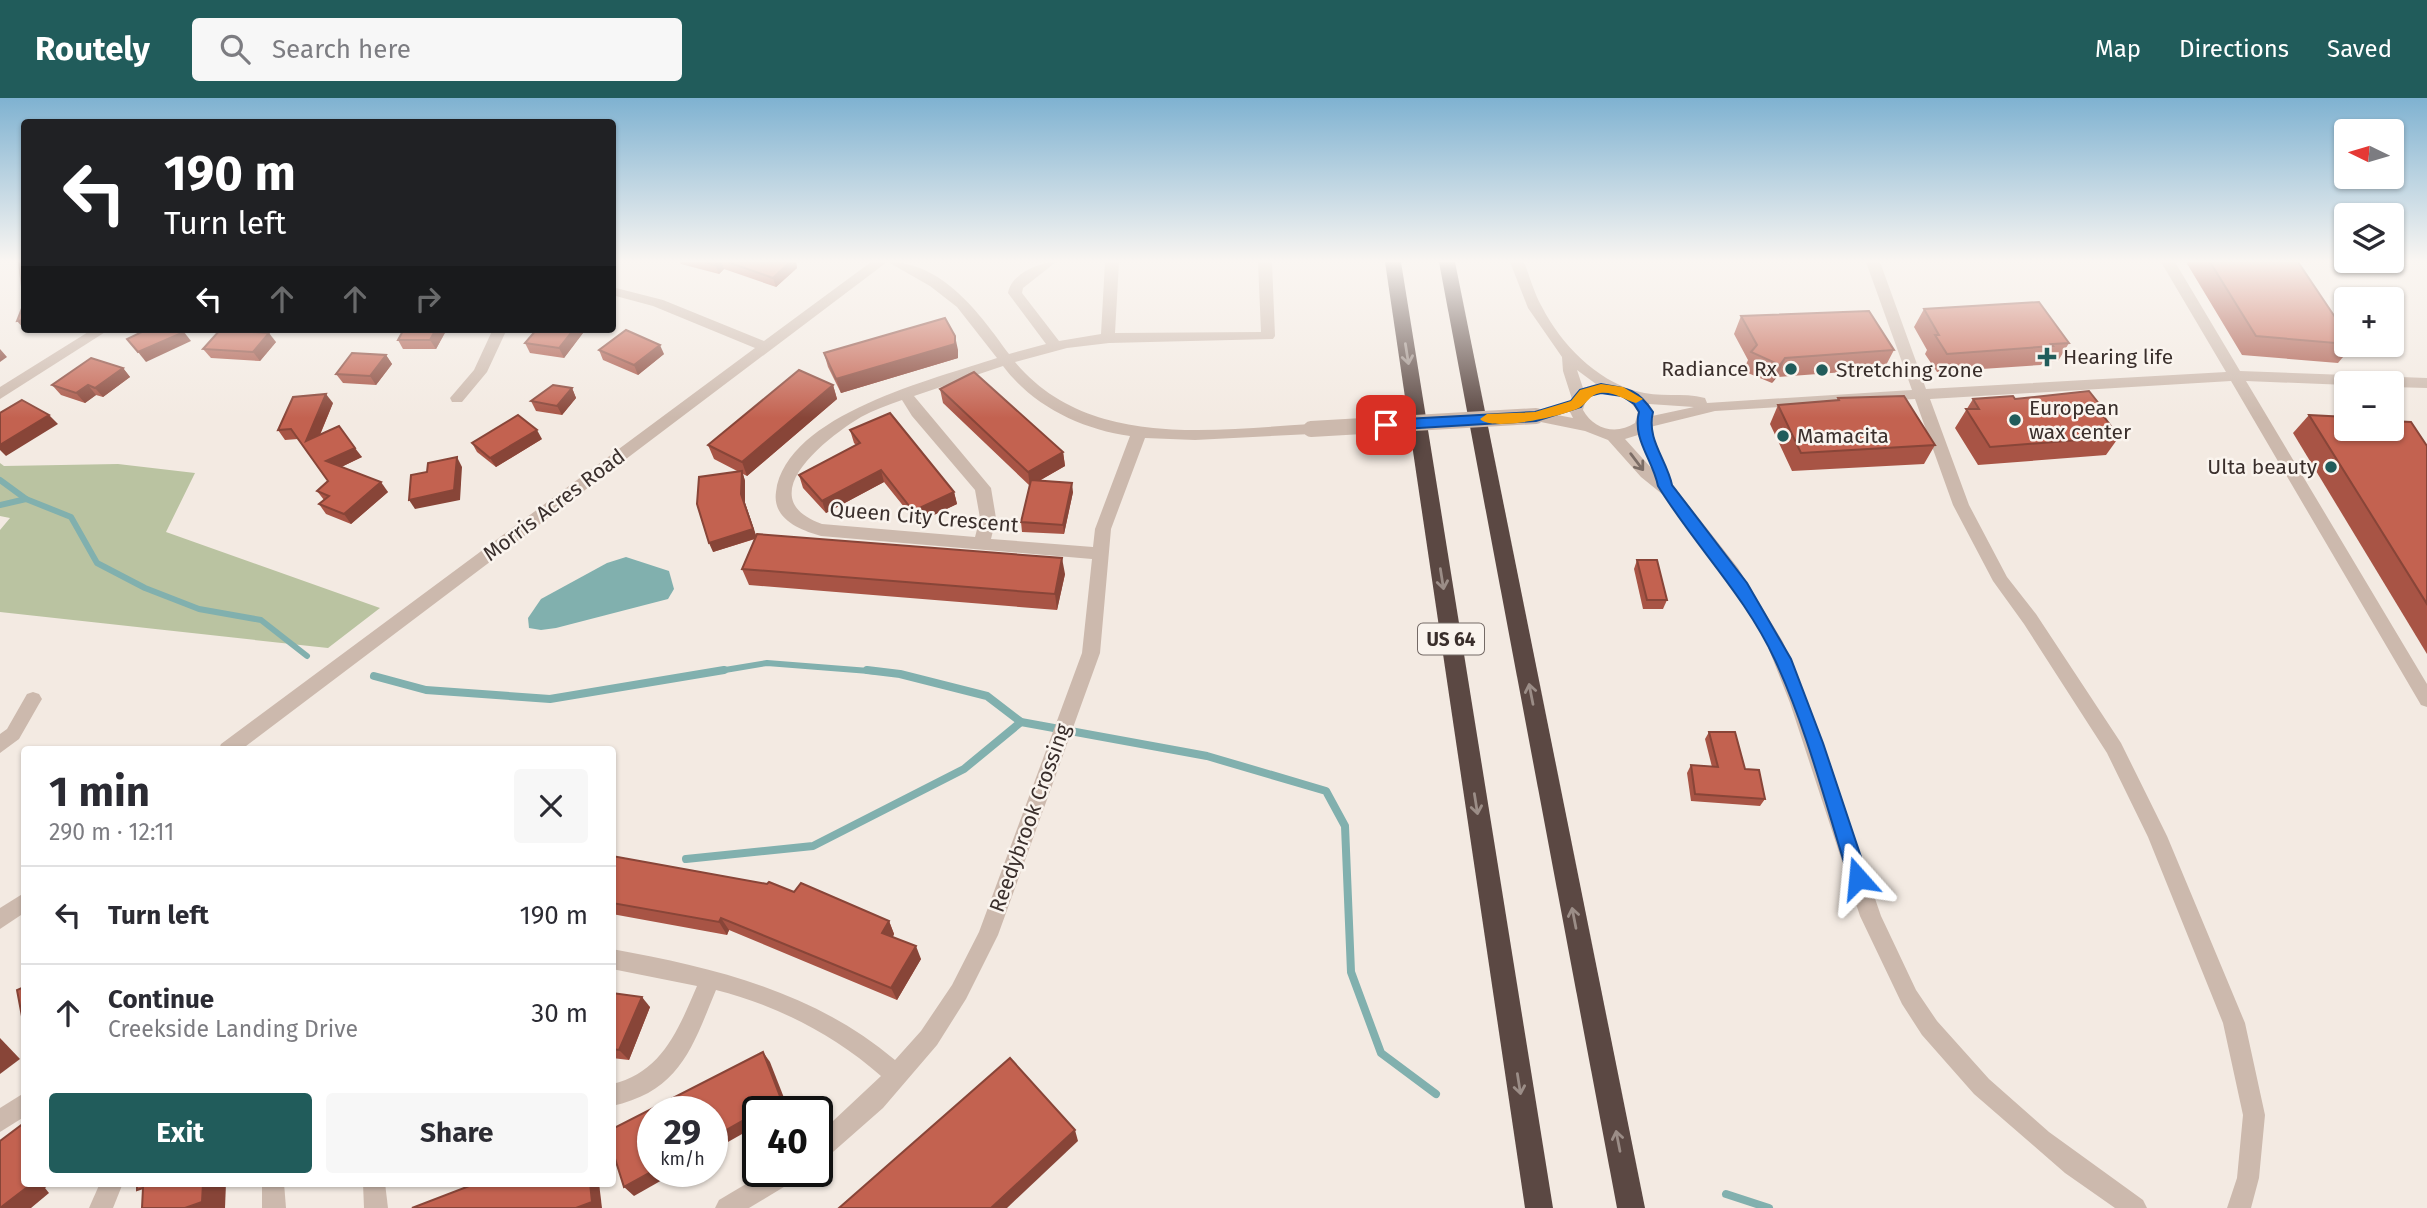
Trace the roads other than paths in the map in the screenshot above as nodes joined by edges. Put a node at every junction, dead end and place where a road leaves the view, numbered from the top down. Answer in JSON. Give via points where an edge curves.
{"nodes":[{"id":1,"x":685,"y":314,"type":"edge"},
{"id":2,"x":808,"y":314,"type":"edge"},
{"id":3,"x":972,"y":314,"type":"edge"},
{"id":4,"x":1031,"y":314,"type":"edge"},
{"id":5,"x":1109,"y":314,"type":"edge"},
{"id":6,"x":1267,"y":314,"type":"edge"},
{"id":7,"x":1401,"y":314,"type":"edge"},
{"id":8,"x":1457,"y":314,"type":"edge"},
{"id":9,"x":1539,"y":314,"type":"edge"},
{"id":10,"x":1892,"y":314,"type":"edge"},
{"id":11,"x":2199,"y":314,"type":"edge"},
{"id":12,"x":97,"y":333,"type":"edge"},
{"id":13,"x":498,"y":333,"type":"edge"},
{"id":14,"x":1108,"y":338,"type":"junction"},
{"id":15,"x":764,"y":346,"type":"junction"},
{"id":16,"x":1055,"y":346,"type":"junction"},
{"id":17,"x":1569,"y":357,"type":"junction"},
{"id":18,"x":1006,"y":359,"type":"junction"},
{"id":19,"x":2237,"y":376,"type":"junction"},
{"id":20,"x":2427,"y":383,"type":"edge"},
{"id":21,"x":1611,"y":388,"type":"junction"},
{"id":22,"x":1920,"y":393,"type":"junction"},
{"id":23,"x":0,"y":394,"type":"edge"},
{"id":24,"x":906,"y":394,"type":"junction"},
{"id":25,"x":1633,"y":396,"type":"junction"},
{"id":26,"x":457,"y":398,"type":"dead end"},
{"id":27,"x":1578,"y":401,"type":"junction"},
{"id":28,"x":1713,"y":406,"type":"junction"},
{"id":29,"x":1536,"y":416,"type":"junction"},
{"id":30,"x":1643,"y":425,"type":"junction"},
{"id":31,"x":1589,"y":427,"type":"junction"},
{"id":32,"x":1139,"y":433,"type":"junction"},
{"id":33,"x":1612,"y":435,"type":"junction"},
{"id":34,"x":1665,"y":486,"type":"junction"},
{"id":35,"x":981,"y":545,"type":"junction"},
{"id":36,"x":1099,"y":554,"type":"junction"},
{"id":37,"x":33,"y":699,"type":"dead end"},
{"id":38,"x":2427,"y":700,"type":"edge"},
{"id":39,"x":0,"y":745,"type":"edge"},
{"id":40,"x":232,"y":746,"type":"edge"},
{"id":41,"x":21,"y":904,"type":"edge"},
{"id":42,"x":0,"y":920,"type":"edge"},
{"id":43,"x":616,"y":961,"type":"edge"},
{"id":44,"x":711,"y":978,"type":"junction"},
{"id":45,"x":895,"y":1075,"type":"junction"},
{"id":46,"x":616,"y":1094,"type":"edge"},
{"id":47,"x":21,"y":1106,"type":"edge"},
{"id":48,"x":0,"y":1121,"type":"edge"},
{"id":49,"x":833,"y":1137,"type":"edge"},
{"id":50,"x":110,"y":1187,"type":"edge"},
{"id":51,"x":273,"y":1187,"type":"edge"},
{"id":52,"x":374,"y":1187,"type":"edge"},
{"id":53,"x":762,"y":1187,"type":"edge"},
{"id":54,"x":101,"y":1208,"type":"edge"},
{"id":55,"x":274,"y":1208,"type":"edge"},
{"id":56,"x":376,"y":1208,"type":"edge"},
{"id":57,"x":727,"y":1208,"type":"edge"},
{"id":58,"x":1538,"y":1208,"type":"edge"},
{"id":59,"x":1630,"y":1208,"type":"edge"},
{"id":60,"x":2135,"y":1208,"type":"edge"},
{"id":61,"x":2239,"y":1208,"type":"edge"}],
"edges":[{"from":1,"to":15,"type":"street"},
{"from":2,"to":15,"type":"street","name":"Morris Acres Road"},
{"from":3,"to":18,"type":"street"},
{"from":4,"to":16,"type":"street"},
{"from":5,"to":14,"type":"street"},
{"from":6,"to":14,"type":"street","name":"Queen City Crescent","via":[[1268,336]]},
{"from":7,"to":58,"type":"highway","number":"US 64","one_way":true},
{"from":59,"to":8,"type":"highway","one_way":true},
{"from":9,"to":17,"type":"street"},
{"from":10,"to":22,"type":"street"},
{"from":11,"to":19,"type":"street"},
{"from":12,"to":23,"type":"street"},
{"from":13,"to":26,"type":"street","via":[[480,372]]},
{"from":14,"to":16,"type":"street","name":"Queen City Crescent"},
{"from":15,"to":40,"type":"street","name":"Morris Acres Road"},
{"from":16,"to":18,"type":"street","name":"Queen City Crescent"},
{"from":17,"to":21,"type":"street"},
{"from":17,"to":27,"type":"street"},
{"from":18,"to":24,"type":"street","name":"Queen City Crescent"},
{"from":18,"to":32,"type":"street","via":[[1047,401]]},
{"from":19,"to":20,"type":"street"},
{"from":19,"to":22,"type":"street"},
{"from":19,"to":38,"type":"street"},
{"from":21,"to":25,"type":"street"},
{"from":21,"to":27,"type":"street","via":[[1592,390]]},
{"from":22,"to":28,"type":"street"},
{"from":22,"to":61,"type":"street","via":[[1961,505],[2001,581],[2114,748],[2133,786],[2234,1023],[2254,1115],[2248,1178]]},
{"from":24,"to":35,"type":"street","via":[[983,488],[988,518]]},
{"from":24,"to":35,"type":"street","name":"Queen City Crescent","via":[[865,409],[804,453],[787,478],[783,503],[794,519],[821,530]]},
{"from":25,"to":28,"type":"street"},
{"from":25,"to":30,"type":"street","via":[[1644,407]]},
{"from":27,"to":29,"type":"street"},
{"from":27,"to":31,"type":"street","via":[[1578,416]]},
{"from":28,"to":30,"type":"street"},
{"from":29,"to":31,"type":"street"},
{"from":29,"to":32,"type":"street","bridge":true,"via":[[1180,435]]},
{"from":30,"to":33,"type":"street","via":[[1630,433]]},
{"from":30,"to":34,"type":"street"},
{"from":31,"to":33,"type":"street"},
{"from":32,"to":36,"type":"street","name":"Reedybrook Crossing","via":[[1103,529]]},
{"from":33,"to":34,"type":"street","one_way":true,"via":[[1645,472]]},
{"from":34,"to":60,"type":"street","via":[[1742,587],[1783,659],[1863,891],[1910,998],[1940,1040],[2027,1129]]},
{"from":35,"to":36,"type":"street","name":"Queen City Crescent"},
{"from":36,"to":45,"type":"street","name":"Reedybrook Crossing","via":[[1091,653],[988,935],[936,1028]]},
{"from":37,"to":39,"type":"street","via":[[13,734]]},
{"from":41,"to":42,"type":"street"},
{"from":43,"to":44,"type":"street"},
{"from":44,"to":45,"type":"street","via":[[782,1000],[820,1018],[872,1052]]},
{"from":44,"to":46,"type":"street","via":[[665,1068],[641,1087]]},
{"from":45,"to":49,"type":"street","name":"Reedybrook Crossing"},
{"from":47,"to":48,"type":"street"},
{"from":50,"to":54,"type":"street"},
{"from":51,"to":55,"type":"street"},
{"from":52,"to":56,"type":"street"},
{"from":53,"to":57,"type":"street"}]}
